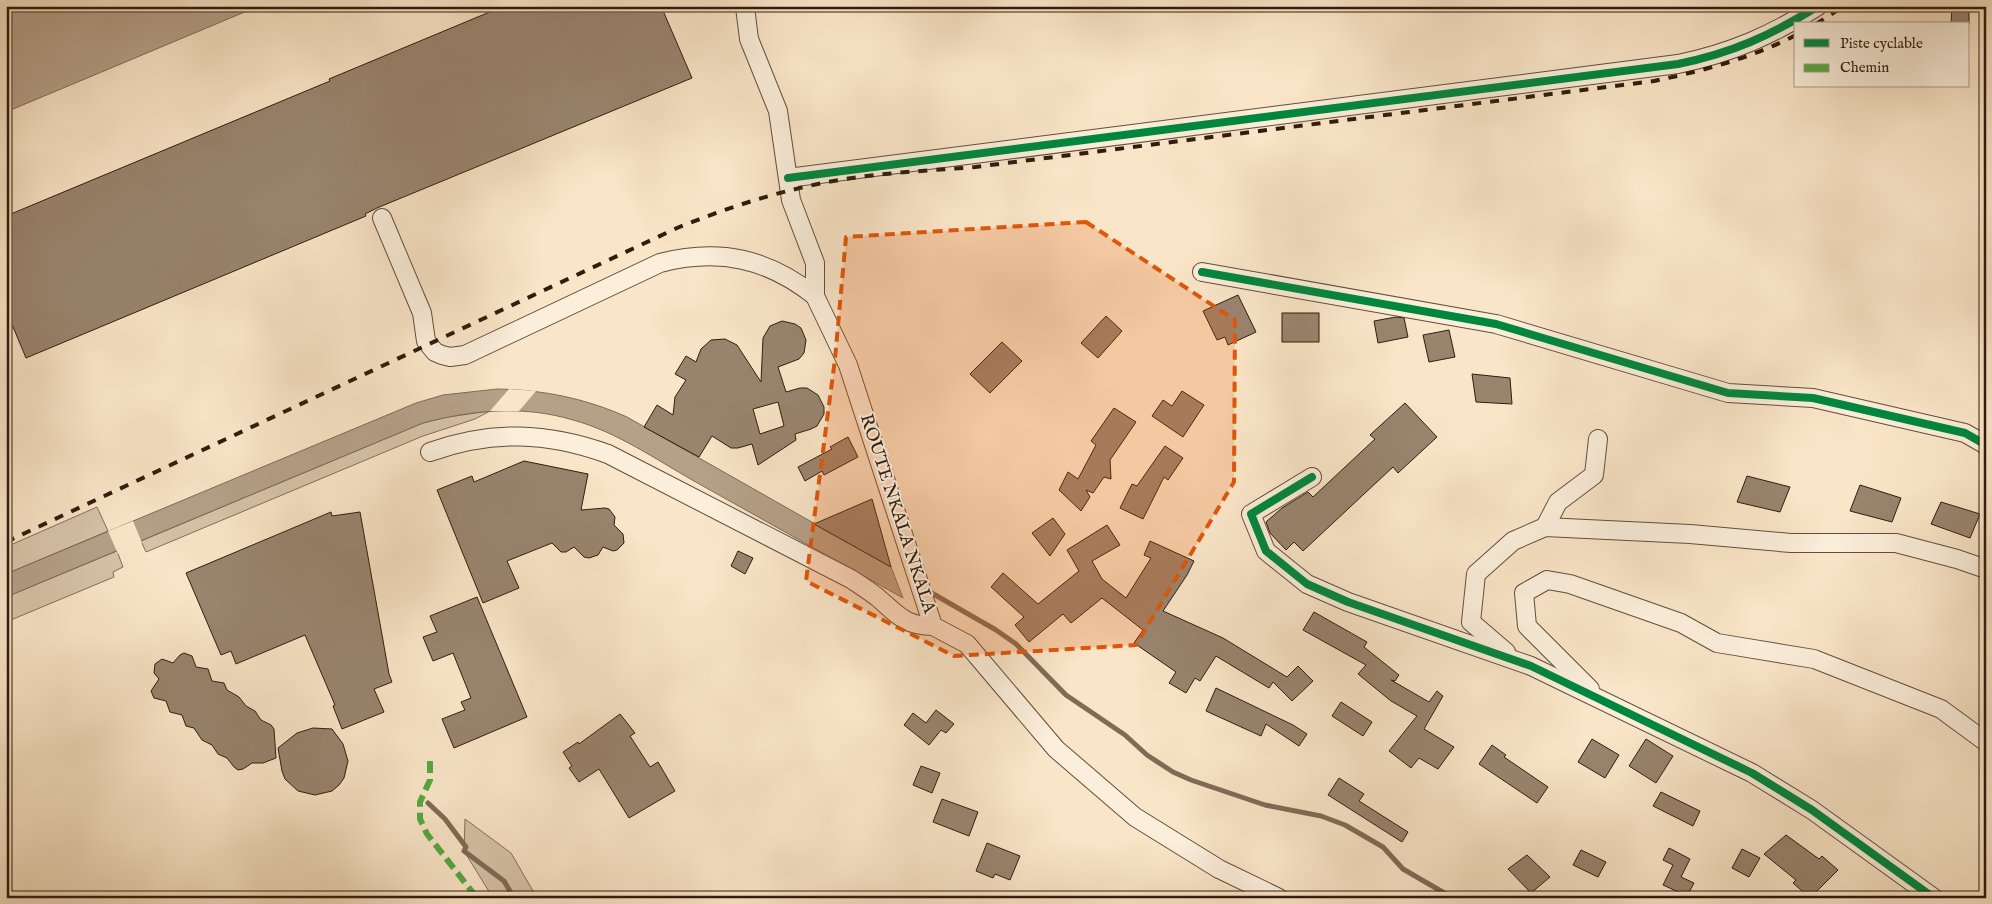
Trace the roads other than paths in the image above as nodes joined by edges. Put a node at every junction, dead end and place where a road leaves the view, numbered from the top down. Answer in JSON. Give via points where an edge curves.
{"nodes":[{"id":1,"x":1818,"y":6,"type":"edge"},
{"id":2,"x":745,"y":7,"type":"edge"},
{"id":3,"x":788,"y":178,"type":"junction"},
{"id":4,"x":382,"y":218,"type":"dead end"},
{"id":5,"x":1202,"y":272,"type":"dead end"},
{"id":6,"x":815,"y":296,"type":"junction"},
{"id":7,"x":1598,"y":438,"type":"dead end"},
{"id":8,"x":1986,"y":445,"type":"edge"},
{"id":9,"x":430,"y":452,"type":"dead end"},
{"id":10,"x":1312,"y":477,"type":"dead end"},
{"id":11,"x":1545,"y":527,"type":"junction"},
{"id":12,"x":1986,"y":569,"type":"edge"},
{"id":13,"x":933,"y":626,"type":"junction"},
{"id":14,"x":1514,"y":659,"type":"junction"},
{"id":15,"x":1601,"y":700,"type":"junction"},
{"id":16,"x":1986,"y":742,"type":"edge"},
{"id":17,"x":1279,"y":898,"type":"edge"},
{"id":18,"x":1934,"y":898,"type":"edge"}],
"edges":[{"from":1,"to":3,"type":"street","via":[[1746,46],[1678,64]]},
{"from":2,"to":3,"type":"street","via":[[749,39],[778,111]]},
{"from":3,"to":6,"type":"street","via":[[791,200],[815,263]]},
{"from":4,"to":6,"type":"street","via":[[422,314],[426,342],[435,352],[450,357],[465,355],[660,263],[677,258],[714,256],[750,261],[785,275]]},
{"from":5,"to":8,"type":"street","via":[[1496,324],[1728,393],[1821,400],[1964,433]]},
{"from":6,"to":13,"type":"street","name":"ROUTE NKALA NKALA","via":[[848,365]]},
{"from":7,"to":11,"type":"street","via":[[1594,475],[1558,502]]},
{"from":9,"to":13,"type":"street","via":[[469,440],[510,436],[535,436],[584,445],[608,454],[851,579],[903,620]]},
{"from":10,"to":14,"type":"street","via":[[1251,514],[1266,551],[1307,584],[1348,602]]},
{"from":11,"to":12,"type":"street","via":[[1791,543],[1896,543],[1957,558]]},
{"from":11,"to":14,"type":"street","via":[[1513,541],[1476,574],[1472,622]]},
{"from":13,"to":17,"type":"street","name":"ROUTE NKALA NKALA","via":[[967,644],[1056,749],[1135,817],[1219,868]]},
{"from":14,"to":15,"type":"street"},
{"from":15,"to":16,"type":"street","via":[[1527,626],[1524,593],[1546,580],[1570,584],[1681,624],[1718,643],[1814,658],[1941,709]]},
{"from":15,"to":18,"type":"street","via":[[1752,773],[1812,810]]}]}
